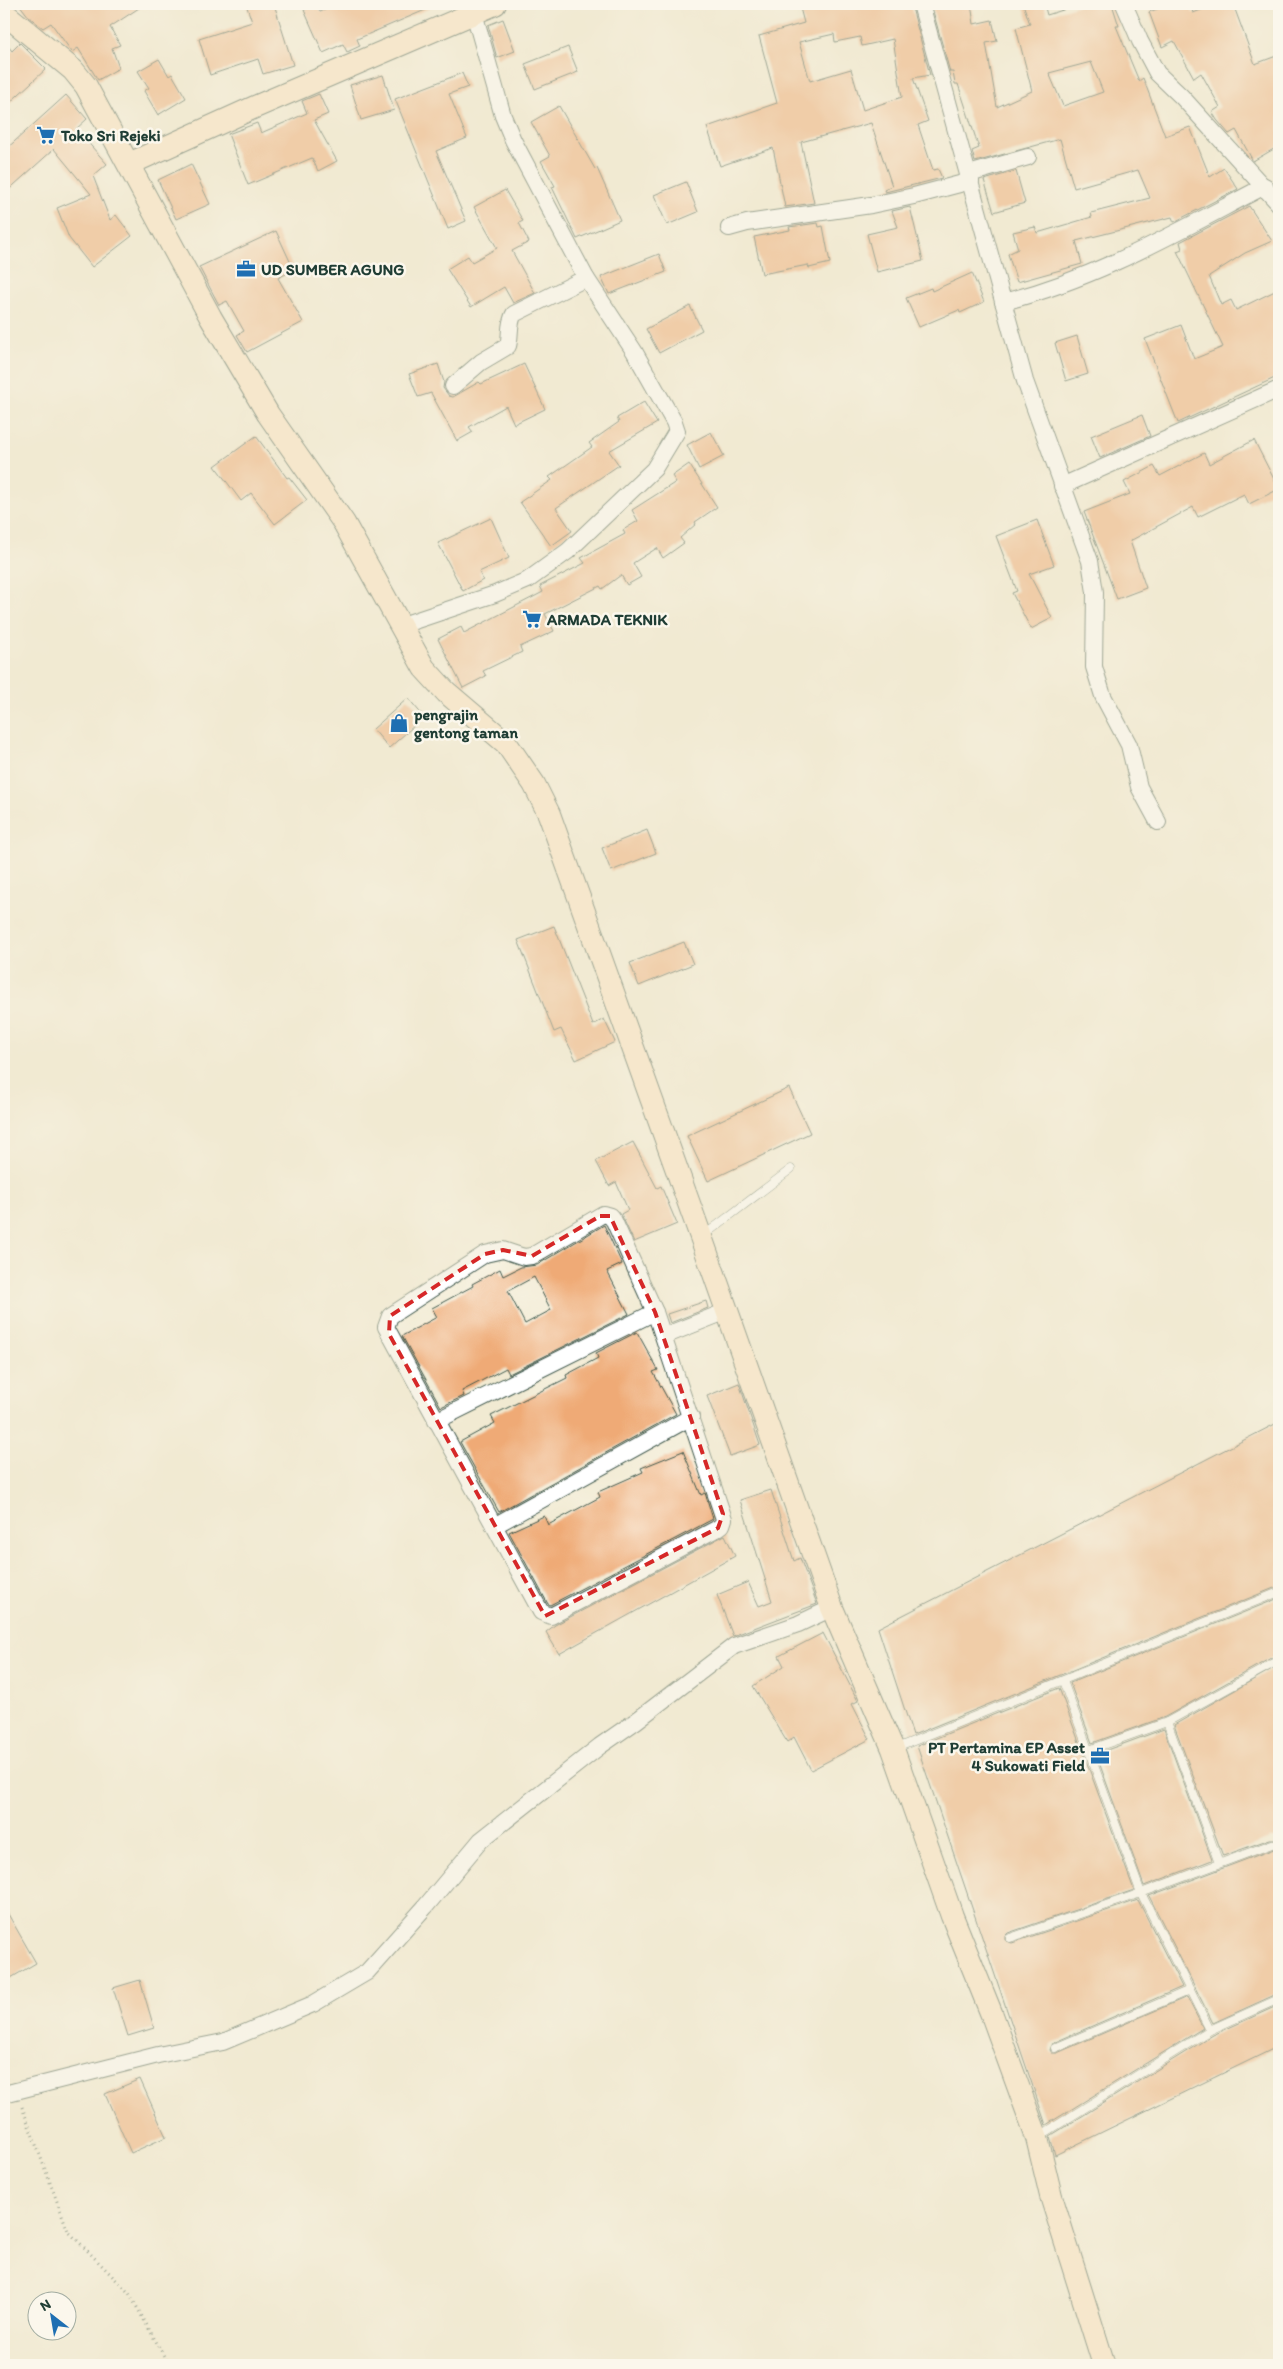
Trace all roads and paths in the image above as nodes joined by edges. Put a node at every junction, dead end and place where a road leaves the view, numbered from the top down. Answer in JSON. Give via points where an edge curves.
{"nodes":[{"id":1,"x":494,"y":4,"type":"edge"},
{"id":2,"x":921,"y":4,"type":"edge"},
{"id":3,"x":1124,"y":4,"type":"edge"},
{"id":4,"x":4,"y":13,"type":"edge"},
{"id":5,"x":474,"y":13,"type":"junction"},
{"id":6,"x":1028,"y":157,"type":"dead end"},
{"id":7,"x":130,"y":164,"type":"junction"},
{"id":8,"x":970,"y":177,"type":"junction"},
{"id":9,"x":1265,"y":186,"type":"junction"},
{"id":10,"x":1279,"y":204,"type":"edge"},
{"id":11,"x":729,"y":228,"type":"dead end"},
{"id":12,"x":586,"y":278,"type":"junction"},
{"id":13,"x":1003,"y":302,"type":"junction"},
{"id":14,"x":453,"y":386,"type":"dead end"},
{"id":15,"x":1279,"y":389,"type":"edge"},
{"id":16,"x":1062,"y":486,"type":"junction"},
{"id":17,"x":399,"y":626,"type":"junction"},
{"id":18,"x":1158,"y":822,"type":"dead end"},
{"id":19,"x":791,"y":1169,"type":"dead end"},
{"id":20,"x":701,"y":1237,"type":"junction"},
{"id":21,"x":727,"y":1310,"type":"junction"},
{"id":22,"x":655,"y":1312,"type":"junction"},
{"id":23,"x":664,"y":1336,"type":"junction"},
{"id":24,"x":691,"y":1416,"type":"junction"},
{"id":25,"x":436,"y":1421,"type":"junction"},
{"id":26,"x":494,"y":1526,"type":"junction"},
{"id":27,"x":1279,"y":1592,"type":"edge"},
{"id":28,"x":832,"y":1608,"type":"junction"},
{"id":29,"x":1274,"y":1663,"type":"dead end"},
{"id":30,"x":1063,"y":1681,"type":"junction"},
{"id":31,"x":1167,"y":1722,"type":"junction"},
{"id":32,"x":893,"y":1749,"type":"junction"},
{"id":33,"x":1089,"y":1750,"type":"junction"},
{"id":34,"x":1272,"y":1844,"type":"dead end"},
{"id":35,"x":1219,"y":1863,"type":"junction"},
{"id":36,"x":1141,"y":1893,"type":"junction"},
{"id":37,"x":1010,"y":1938,"type":"dead end"},
{"id":38,"x":1190,"y":1990,"type":"junction"},
{"id":39,"x":1279,"y":1999,"type":"edge"},
{"id":40,"x":1210,"y":2030,"type":"junction"},
{"id":41,"x":1055,"y":2048,"type":"dead end"},
{"id":42,"x":10,"y":2092,"type":"edge"},
{"id":43,"x":1037,"y":2138,"type":"junction"},
{"id":44,"x":169,"y":2365,"type":"edge"},
{"id":45,"x":1104,"y":2365,"type":"edge"}],
"edges":[{"from":1,"to":5,"type":"street"},
{"from":2,"to":8,"type":"street"},
{"from":3,"to":9,"type":"street","via":[[1158,73]]},
{"from":4,"to":7,"type":"street","via":[[73,70],[86,86]]},
{"from":5,"to":7,"type":"street"},
{"from":5,"to":12,"type":"street","via":[[503,116],[513,140]]},
{"from":6,"to":8,"type":"street"},
{"from":7,"to":17,"type":"street","via":[[211,318],[268,414],[344,523]]},
{"from":8,"to":11,"type":"street","via":[[914,196]]},
{"from":8,"to":13,"type":"street"},
{"from":9,"to":10,"type":"street"},
{"from":9,"to":13,"type":"street","via":[[1176,234],[1089,275]]},
{"from":12,"to":14,"type":"street","via":[[514,314],[508,346],[481,362]]},
{"from":12,"to":17,"type":"street","via":[[634,351],[674,422],[676,431],[673,439],[654,468],[568,551],[528,580]]},
{"from":13,"to":16,"type":"street"},
{"from":15,"to":16,"type":"street"},
{"from":16,"to":18,"type":"street","via":[[1090,561],[1095,615],[1094,667],[1103,696],[1129,746],[1139,787]]},
{"from":17,"to":20,"type":"street","via":[[424,668],[446,692],[506,743],[534,784],[562,846]]},
{"from":19,"to":20,"type":"lane"},
{"from":20,"to":21,"type":"street"},
{"from":21,"to":23,"type":"street"},
{"from":21,"to":28,"type":"street"},
{"from":22,"to":23,"type":"street"},
{"from":22,"to":25,"type":"street"},
{"from":22,"to":25,"type":"street","via":[[610,1216],[603,1214],[532,1256],[524,1257],[503,1250],[485,1254],[387,1321],[389,1334]]},
{"from":23,"to":24,"type":"street"},
{"from":24,"to":26,"type":"street"},
{"from":24,"to":26,"type":"street","via":[[723,1514],[722,1525],[718,1528],[551,1616],[545,1616]]},
{"from":25,"to":26,"type":"street"},
{"from":27,"to":30,"type":"lane"},
{"from":28,"to":32,"type":"street"},
{"from":28,"to":42,"type":"street","via":[[798,1624],[734,1646],[600,1746],[480,1840],[367,1972],[313,2004],[223,2042]]},
{"from":29,"to":31,"type":"lane"},
{"from":30,"to":32,"type":"lane"},
{"from":30,"to":33,"type":"lane"},
{"from":31,"to":33,"type":"lane"},
{"from":31,"to":35,"type":"lane"},
{"from":32,"to":43,"type":"street","via":[[952,1916]]},
{"from":33,"to":36,"type":"lane"},
{"from":34,"to":35,"type":"lane"},
{"from":35,"to":36,"type":"lane"},
{"from":36,"to":37,"type":"lane"},
{"from":36,"to":38,"type":"lane"},
{"from":38,"to":40,"type":"lane"},
{"from":38,"to":41,"type":"lane"},
{"from":39,"to":40,"type":"lane"},
{"from":40,"to":43,"type":"lane"},
{"from":42,"to":44,"type":"path","via":[[68,2231],[129,2293]]},
{"from":43,"to":45,"type":"street","via":[[1051,2196]]}]}
